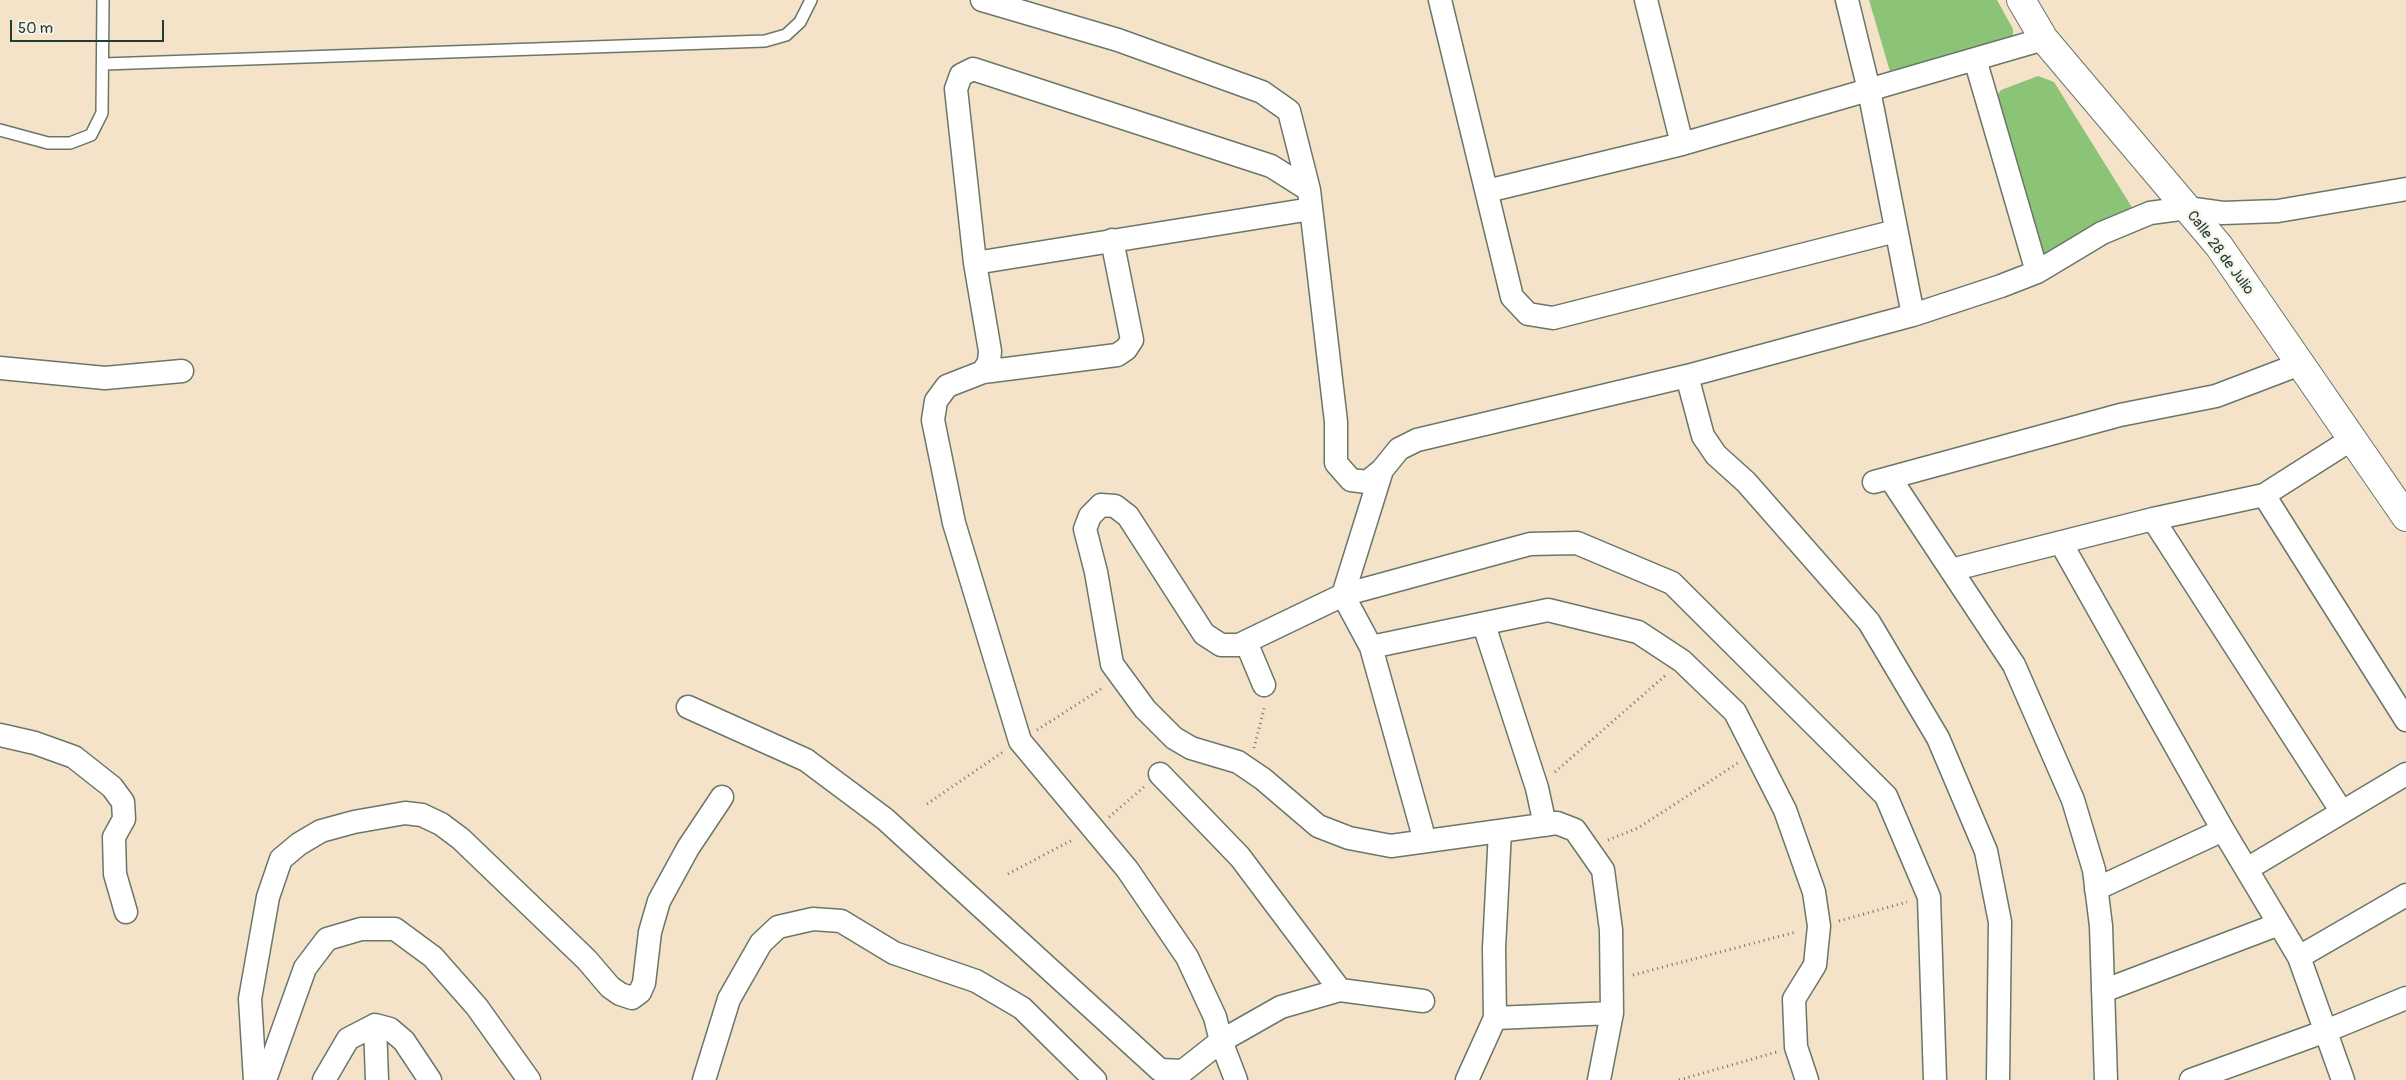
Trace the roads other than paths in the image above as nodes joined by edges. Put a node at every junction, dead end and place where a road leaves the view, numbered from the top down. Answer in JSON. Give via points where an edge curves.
{"nodes":[{"id":1,"x":103,"y":0,"type":"edge"},
{"id":2,"x":811,"y":0,"type":"edge"},
{"id":3,"x":982,"y":0,"type":"edge"},
{"id":4,"x":1440,"y":0,"type":"edge"},
{"id":5,"x":1646,"y":0,"type":"edge"},
{"id":6,"x":1847,"y":0,"type":"edge"},
{"id":7,"x":2021,"y":0,"type":"edge"},
{"id":8,"x":2044,"y":39,"type":"junction"},
{"id":9,"x":1975,"y":59,"type":"junction"},
{"id":10,"x":104,"y":64,"type":"junction"},
{"id":11,"x":1869,"y":90,"type":"junction"},
{"id":12,"x":0,"y":130,"type":"edge"},
{"id":13,"x":1682,"y":144,"type":"junction"},
{"id":14,"x":2406,"y":189,"type":"edge"},
{"id":15,"x":1487,"y":191,"type":"junction"},
{"id":16,"x":1310,"y":200,"type":"junction"},
{"id":17,"x":2187,"y":208,"type":"junction"},
{"id":18,"x":1896,"y":231,"type":"junction"},
{"id":19,"x":1112,"y":240,"type":"junction"},
{"id":20,"x":975,"y":263,"type":"junction"},
{"id":21,"x":2037,"y":272,"type":"junction"},
{"id":22,"x":1913,"y":314,"type":"junction"},
{"id":23,"x":2300,"y":364,"type":"junction"},
{"id":24,"x":0,"y":368,"type":"edge"},
{"id":25,"x":182,"y":371,"type":"dead end"},
{"id":26,"x":983,"y":372,"type":"junction"},
{"id":27,"x":1687,"y":376,"type":"junction"},
{"id":28,"x":2352,"y":439,"type":"junction"},
{"id":29,"x":1382,"y":470,"type":"junction"},
{"id":30,"x":2264,"y":495,"type":"junction"},
{"id":31,"x":2406,"y":517,"type":"edge"},
{"id":32,"x":2153,"y":519,"type":"junction"},
{"id":33,"x":2062,"y":542,"type":"junction"},
{"id":34,"x":1952,"y":570,"type":"junction"},
{"id":35,"x":1343,"y":595,"type":"junction"},
{"id":36,"x":1484,"y":624,"type":"junction"},
{"id":37,"x":1246,"y":642,"type":"junction"},
{"id":38,"x":1372,"y":647,"type":"junction"},
{"id":39,"x":1264,"y":685,"type":"road end"},
{"id":40,"x":688,"y":707,"type":"dead end"},
{"id":41,"x":2406,"y":720,"type":"edge"},
{"id":42,"x":0,"y":735,"type":"edge"},
{"id":43,"x":1160,"y":774,"type":"dead end"},
{"id":44,"x":2406,"y":774,"type":"edge"},
{"id":45,"x":722,"y":797,"type":"dead end"},
{"id":46,"x":2342,"y":812,"type":"junction"},
{"id":47,"x":1545,"y":825,"type":"junction"},
{"id":48,"x":2222,"y":830,"type":"junction"},
{"id":49,"x":1500,"y":831,"type":"junction"},
{"id":50,"x":1426,"y":841,"type":"junction"},
{"id":51,"x":2247,"y":869,"type":"junction"},
{"id":52,"x":2096,"y":889,"type":"junction"},
{"id":53,"x":2406,"y":895,"type":"edge"},
{"id":54,"x":126,"y":912,"type":"dead end"},
{"id":55,"x":2279,"y":924,"type":"junction"},
{"id":56,"x":2299,"y":957,"type":"junction"},
{"id":57,"x":1340,"y":990,"type":"junction"},
{"id":58,"x":2103,"y":991,"type":"junction"},
{"id":59,"x":2406,"y":998,"type":"edge"},
{"id":60,"x":1423,"y":1001,"type":"dead end"},
{"id":61,"x":1612,"y":1013,"type":"junction"},
{"id":62,"x":1495,"y":1018,"type":"junction"},
{"id":63,"x":375,"y":1025,"type":"junction"},
{"id":64,"x":2326,"y":1031,"type":"junction"},
{"id":65,"x":1221,"y":1041,"type":"junction"},
{"id":66,"x":255,"y":1080,"type":"edge"},
{"id":67,"x":265,"y":1080,"type":"edge"},
{"id":68,"x":324,"y":1080,"type":"edge"},
{"id":69,"x":378,"y":1080,"type":"edge"},
{"id":70,"x":430,"y":1080,"type":"edge"},
{"id":71,"x":529,"y":1080,"type":"edge"},
{"id":72,"x":704,"y":1080,"type":"edge"},
{"id":73,"x":1095,"y":1080,"type":"edge"},
{"id":74,"x":1236,"y":1080,"type":"edge"},
{"id":75,"x":1467,"y":1080,"type":"edge"},
{"id":76,"x":1599,"y":1080,"type":"edge"},
{"id":77,"x":1807,"y":1080,"type":"edge"},
{"id":78,"x":1935,"y":1080,"type":"edge"},
{"id":79,"x":1998,"y":1080,"type":"edge"},
{"id":80,"x":2106,"y":1080,"type":"edge"},
{"id":81,"x":2191,"y":1080,"type":"edge"},
{"id":82,"x":2343,"y":1080,"type":"edge"}],
"edges":[{"from":1,"to":10,"type":"lane"},
{"from":2,"to":10,"type":"lane","via":[[800,22],[786,35],[765,41]]},
{"from":3,"to":16,"type":"street","via":[[1118,40],[1262,92],[1289,111]]},
{"from":4,"to":15,"type":"street"},
{"from":5,"to":13,"type":"street"},
{"from":6,"to":11,"type":"street"},
{"from":7,"to":8,"type":"street","name":"Calle 28 de Julio"},
{"from":8,"to":9,"type":"street"},
{"from":8,"to":17,"type":"street","name":"Calle 28 de Julio"},
{"from":9,"to":11,"type":"street"},
{"from":9,"to":21,"type":"street"},
{"from":10,"to":12,"type":"lane","via":[[102,113],[91,135],[70,143],[48,143]]},
{"from":11,"to":13,"type":"street"},
{"from":11,"to":18,"type":"street"},
{"from":13,"to":15,"type":"street"},
{"from":14,"to":17,"type":"street","via":[[2278,211],[2223,213]]},
{"from":15,"to":18,"type":"street","via":[[1512,298],[1528,314],[1553,318]]},
{"from":16,"to":19,"type":"street"},
{"from":16,"to":20,"type":"street","via":[[1271,166],[974,69],[961,75],[956,89]]},
{"from":16,"to":29,"type":"street","via":[[1336,422],[1336,463],[1351,480],[1367,482]]},
{"from":17,"to":21,"type":"street","via":[[2150,213],[2110,230]]},
{"from":17,"to":23,"type":"street","name":"Calle 28 de Julio","via":[[2219,246]]},
{"from":18,"to":22,"type":"street"},
{"from":19,"to":20,"type":"street"},
{"from":19,"to":26,"type":"street","via":[[1132,340],[1126,349],[1117,355]]},
{"from":20,"to":26,"type":"street","via":[[990,351],[989,362]]},
{"from":21,"to":22,"type":"street"},
{"from":22,"to":27,"type":"street"},
{"from":23,"to":28,"type":"street","name":"Calle 28 de Julio"},
{"from":23,"to":34,"type":"street","via":[[2216,396],[2120,415],[1882,480]]},
{"from":24,"to":25,"type":"street","via":[[105,378]]},
{"from":26,"to":65,"type":"street","via":[[947,386],[936,401],[933,420],[954,523],[1020,741],[1127,869],[1187,957],[1215,1017]]},
{"from":27,"to":29,"type":"street","via":[[1417,440],[1399,450]]},
{"from":27,"to":79,"type":"street","via":[[1703,436],[1716,455],[1746,482],[1869,622],[1938,738],[1986,851],[2000,922]]},
{"from":28,"to":30,"type":"street"},
{"from":28,"to":31,"type":"street","name":"Calle 28 de Julio"},
{"from":29,"to":35,"type":"street"},
{"from":30,"to":32,"type":"street"},
{"from":30,"to":41,"type":"street"},
{"from":32,"to":33,"type":"street"},
{"from":32,"to":46,"type":"street"},
{"from":33,"to":34,"type":"street"},
{"from":33,"to":48,"type":"street"},
{"from":34,"to":52,"type":"street","via":[[2014,665],[2073,800],[2094,870]]},
{"from":35,"to":37,"type":"street"},
{"from":35,"to":38,"type":"street"},
{"from":35,"to":78,"type":"street","via":[[1530,544],[1577,544],[1672,583],[1886,796],[1929,896]]},
{"from":36,"to":38,"type":"street"},
{"from":36,"to":47,"type":"street","via":[[1537,788]]},
{"from":36,"to":77,"type":"street","via":[[1548,610],[1638,632],[1682,661],[1735,712],[1785,810],[1814,892],[1819,926],[1815,965],[1794,999],[1796,1047]]},
{"from":37,"to":39,"type":"street"},
{"from":37,"to":50,"type":"street","via":[[1221,646],[1204,634],[1128,516],[1115,506],[1101,505],[1090,516],[1085,530],[1112,664],[1145,709],[1174,738],[1191,748],[1238,762],[1318,826],[1349,838],[1392,846]]},
{"from":38,"to":50,"type":"street"},
{"from":40,"to":65,"type":"street","via":[[806,760],[885,820],[1160,1070],[1183,1071]]},
{"from":42,"to":54,"type":"street","via":[[74,757],[112,786],[123,802],[124,819],[114,837],[115,874]]},
{"from":43,"to":57,"type":"street","via":[[1240,856]]},
{"from":44,"to":46,"type":"street"},
{"from":45,"to":66,"type":"street","via":[[688,848],[659,901],[650,932],[644,983],[632,998],[610,987],[587,960],[461,839],[422,815],[405,813],[354,822],[321,831],[299,844],[281,859],[268,897],[250,999]]},
{"from":46,"to":51,"type":"street"},
{"from":47,"to":49,"type":"street"},
{"from":47,"to":61,"type":"street","via":[[1557,823],[1574,830],[1603,870],[1611,930]]},
{"from":48,"to":51,"type":"street"},
{"from":48,"to":52,"type":"street"},
{"from":49,"to":50,"type":"street"},
{"from":49,"to":62,"type":"street","via":[[1494,948]]},
{"from":51,"to":55,"type":"street"},
{"from":52,"to":58,"type":"street"},
{"from":53,"to":56,"type":"street"},
{"from":55,"to":56,"type":"street"},
{"from":55,"to":58,"type":"street"},
{"from":56,"to":64,"type":"street"},
{"from":57,"to":60,"type":"street"},
{"from":57,"to":65,"type":"street","via":[[1281,1007]]},
{"from":58,"to":80,"type":"street"},
{"from":59,"to":64,"type":"street"},
{"from":61,"to":62,"type":"street"},
{"from":61,"to":76,"type":"street"},
{"from":62,"to":75,"type":"street"},
{"from":63,"to":68,"type":"street","via":[[348,1039]]},
{"from":63,"to":69,"type":"street"},
{"from":63,"to":70,"type":"street","via":[[390,1029],[404,1041]]},
{"from":64,"to":81,"type":"street"},
{"from":64,"to":82,"type":"street"},
{"from":65,"to":74,"type":"street"},
{"from":67,"to":71,"type":"street","via":[[305,968],[327,939],[361,930],[395,928],[433,957],[477,1007]]},
{"from":72,"to":73,"type":"street","via":[[729,999],[761,942],[778,927],[813,919],[841,921],[894,953],[976,982],[1014,1003]]}]}
